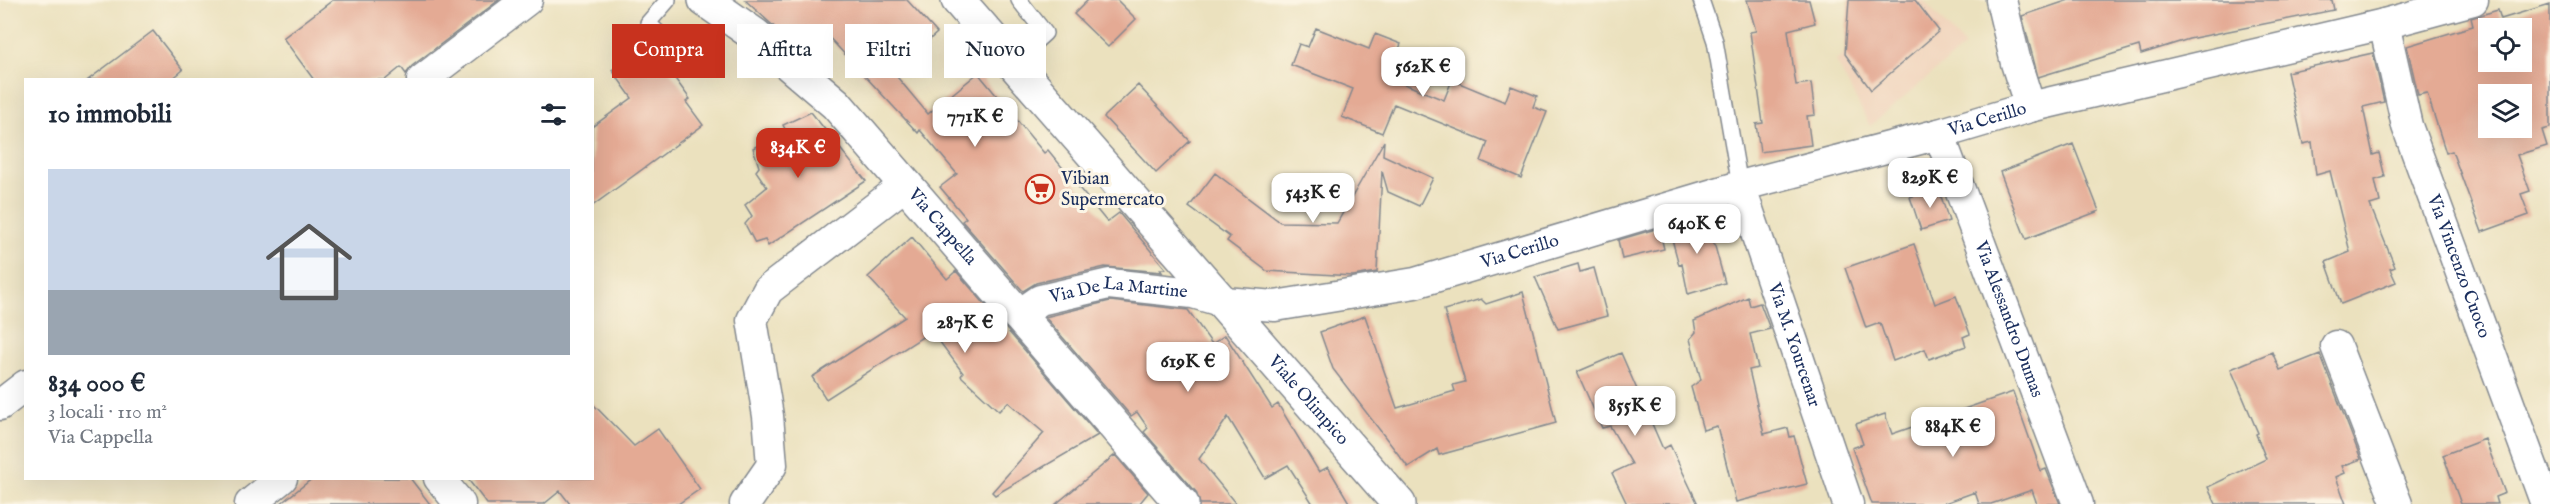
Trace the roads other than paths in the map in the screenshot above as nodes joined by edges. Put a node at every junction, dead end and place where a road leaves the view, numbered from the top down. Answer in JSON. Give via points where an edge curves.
{"nodes":[{"id":1,"x":527,"y":0,"type":"edge"},
{"id":2,"x":668,"y":0,"type":"edge"},
{"id":3,"x":705,"y":0,"type":"edge"},
{"id":4,"x":958,"y":0,"type":"edge"},
{"id":5,"x":1019,"y":0,"type":"edge"},
{"id":6,"x":1701,"y":0,"type":"edge"},
{"id":7,"x":2001,"y":0,"type":"edge"},
{"id":8,"x":2473,"y":0,"type":"edge"},
{"id":9,"x":649,"y":24,"type":"edge"},
{"id":10,"x":979,"y":24,"type":"edge"},
{"id":11,"x":1039,"y":24,"type":"edge"},
{"id":12,"x":2384,"y":24,"type":"junction"},
{"id":13,"x":425,"y":78,"type":"edge"},
{"id":14,"x":1027,"y":78,"type":"edge"},
{"id":15,"x":2030,"y":107,"type":"junction"},
{"id":16,"x":1939,"y":134,"type":"junction"},
{"id":17,"x":905,"y":185,"type":"junction"},
{"id":18,"x":1740,"y":186,"type":"junction"},
{"id":19,"x":1224,"y":302,"type":"junction"},
{"id":20,"x":1017,"y":316,"type":"junction"},
{"id":21,"x":2336,"y":345,"type":"dead end"},
{"id":22,"x":24,"y":387,"type":"edge"},
{"id":23,"x":0,"y":405,"type":"edge"},
{"id":24,"x":280,"y":480,"type":"edge"},
{"id":25,"x":441,"y":480,"type":"edge"},
{"id":26,"x":250,"y":504,"type":"edge"},
{"id":27,"x":460,"y":504,"type":"edge"},
{"id":28,"x":745,"y":504,"type":"edge"},
{"id":29,"x":1182,"y":504,"type":"edge"},
{"id":30,"x":1399,"y":504,"type":"edge"},
{"id":31,"x":1848,"y":504,"type":"edge"},
{"id":32,"x":2078,"y":504,"type":"edge"},
{"id":33,"x":2397,"y":504,"type":"edge"},
{"id":34,"x":2546,"y":504,"type":"edge"}],
"edges":[{"from":1,"to":13,"type":"street"},
{"from":2,"to":9,"type":"lane"},
{"from":3,"to":17,"type":"street","name":"Via Cappella","via":[[755,35],[836,104]]},
{"from":4,"to":10,"type":"street","name":"Viale Olimpico"},
{"from":5,"to":11,"type":"lane"},
{"from":6,"to":18,"type":"lane","via":[[1715,41]]},
{"from":7,"to":15,"type":"street"},
{"from":8,"to":12,"type":"street","name":"Via Cerillo"},
{"from":12,"to":15,"type":"street","name":"Via Cerillo"},
{"from":12,"to":34,"type":"street","name":"Via Vincenzo Cuoco","via":[[2408,126]]},
{"from":14,"to":19,"type":"street","name":"Viale Olimpico"},
{"from":15,"to":16,"type":"street","name":"Via Cerillo"},
{"from":16,"to":18,"type":"street","name":"Via Cerillo"},
{"from":16,"to":32,"type":"street","name":"Via Alessandro Dumas"},
{"from":17,"to":20,"type":"street","name":"Via Cappella"},
{"from":17,"to":28,"type":"street","via":[[768,290],[752,320],[772,465]]},
{"from":18,"to":19,"type":"street","name":"Via Cerillo","via":[[1415,283],[1275,306]]},
{"from":18,"to":31,"type":"street","name":"Via M. Yourcenar"},
{"from":19,"to":20,"type":"street","name":"Via De La Martine","via":[[1193,293],[1109,284],[1040,300]]},
{"from":19,"to":30,"type":"street","name":"Viale Olimpico"},
{"from":20,"to":29,"type":"street","name":"Via Cappella"},
{"from":21,"to":33,"type":"street"},
{"from":22,"to":23,"type":"street"},
{"from":24,"to":26,"type":"street"},
{"from":25,"to":27,"type":"street"}]}
